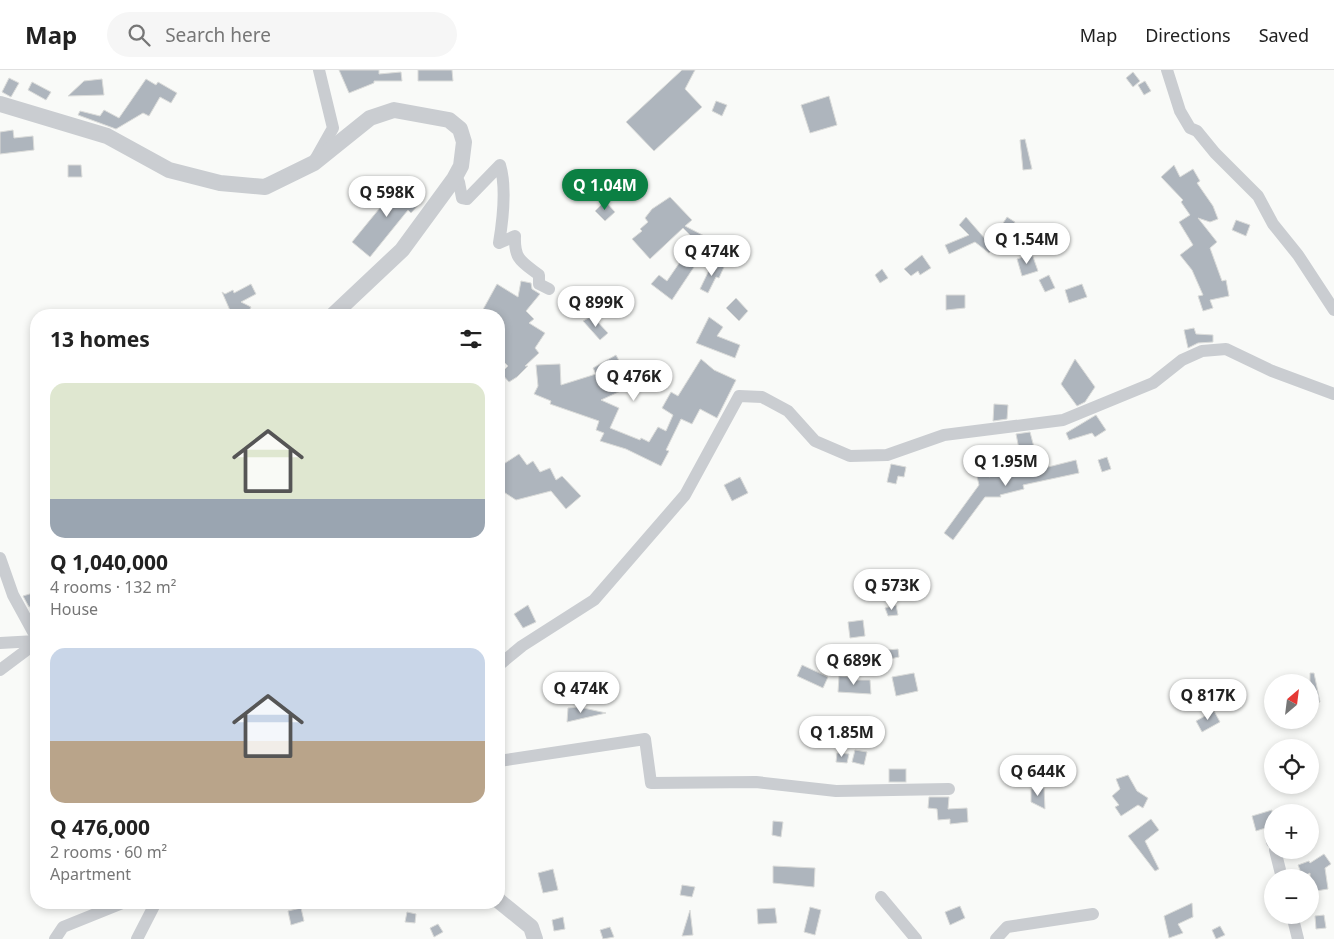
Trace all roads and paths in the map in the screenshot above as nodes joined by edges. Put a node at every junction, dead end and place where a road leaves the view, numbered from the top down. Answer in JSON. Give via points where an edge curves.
{"nodes":[{"id":1,"x":319,"y":70,"type":"edge"},
{"id":2,"x":1167,"y":70,"type":"edge"},
{"id":3,"x":0,"y":104,"type":"edge"},
{"id":4,"x":314,"y":162,"type":"junction"},
{"id":5,"x":454,"y":179,"type":"junction"},
{"id":6,"x":549,"y":289,"type":"dead end"},
{"id":7,"x":339,"y":309,"type":"edge"},
{"id":8,"x":1334,"y":310,"type":"edge"},
{"id":9,"x":1334,"y":394,"type":"edge"},
{"id":10,"x":0,"y":558,"type":"edge"},
{"id":11,"x":30,"y":626,"type":"edge"},
{"id":12,"x":30,"y":642,"type":"edge"},
{"id":13,"x":0,"y":643,"type":"edge"},
{"id":14,"x":30,"y":647,"type":"edge"},
{"id":15,"x":505,"y":660,"type":"edge"},
{"id":16,"x":0,"y":670,"type":"edge"},
{"id":17,"x":505,"y":760,"type":"edge"},
{"id":18,"x":949,"y":788,"type":"dead end"},
{"id":19,"x":881,"y":897,"type":"dead end"},
{"id":20,"x":505,"y":906,"type":"edge"},
{"id":21,"x":108,"y":909,"type":"edge"},
{"id":22,"x":152,"y":909,"type":"edge"},
{"id":23,"x":1093,"y":914,"type":"dead end"},
{"id":24,"x":1294,"y":924,"type":"edge"},
{"id":25,"x":55,"y":939,"type":"edge"},
{"id":26,"x":136,"y":939,"type":"edge"},
{"id":27,"x":535,"y":939,"type":"edge"},
{"id":28,"x":916,"y":939,"type":"edge"},
{"id":29,"x":996,"y":939,"type":"edge"},
{"id":30,"x":1298,"y":939,"type":"edge"}],
"edges":[{"from":1,"to":4,"type":"street","via":[[332,128]]},
{"from":2,"to":8,"type":"street","via":[[1180,111],[1190,128],[1197,131],[1214,153],[1258,196],[1273,224]]},
{"from":3,"to":4,"type":"street","via":[[107,136],[169,170],[220,184],[265,187]]},
{"from":4,"to":5,"type":"street","via":[[370,118],[394,110],[448,120],[460,129],[464,142]]},
{"from":5,"to":6,"type":"street","via":[[460,182],[462,198],[467,199],[500,165],[503,176],[499,243],[515,236],[514,248],[518,259],[539,275],[539,284]]},
{"from":5,"to":7,"type":"street","via":[[402,250]]},
{"from":9,"to":15,"type":"street","via":[[1272,371],[1226,349],[1202,351],[1182,360],[1153,383],[1063,420],[944,435],[887,455],[850,456],[815,441],[788,410],[762,397],[739,396],[685,495],[594,600]]},
{"from":10,"to":11,"type":"street","via":[[13,595]]},
{"from":12,"to":13,"type":"street"},
{"from":14,"to":16,"type":"street"},
{"from":17,"to":18,"type":"street","via":[[645,738],[651,783],[756,782],[836,791]]},
{"from":19,"to":28,"type":"street"},
{"from":20,"to":27,"type":"street","via":[[531,927]]},
{"from":21,"to":25,"type":"street","via":[[63,928]]},
{"from":22,"to":26,"type":"street"},
{"from":23,"to":29,"type":"street","via":[[1007,927]]},
{"from":24,"to":30,"type":"street"}]}
